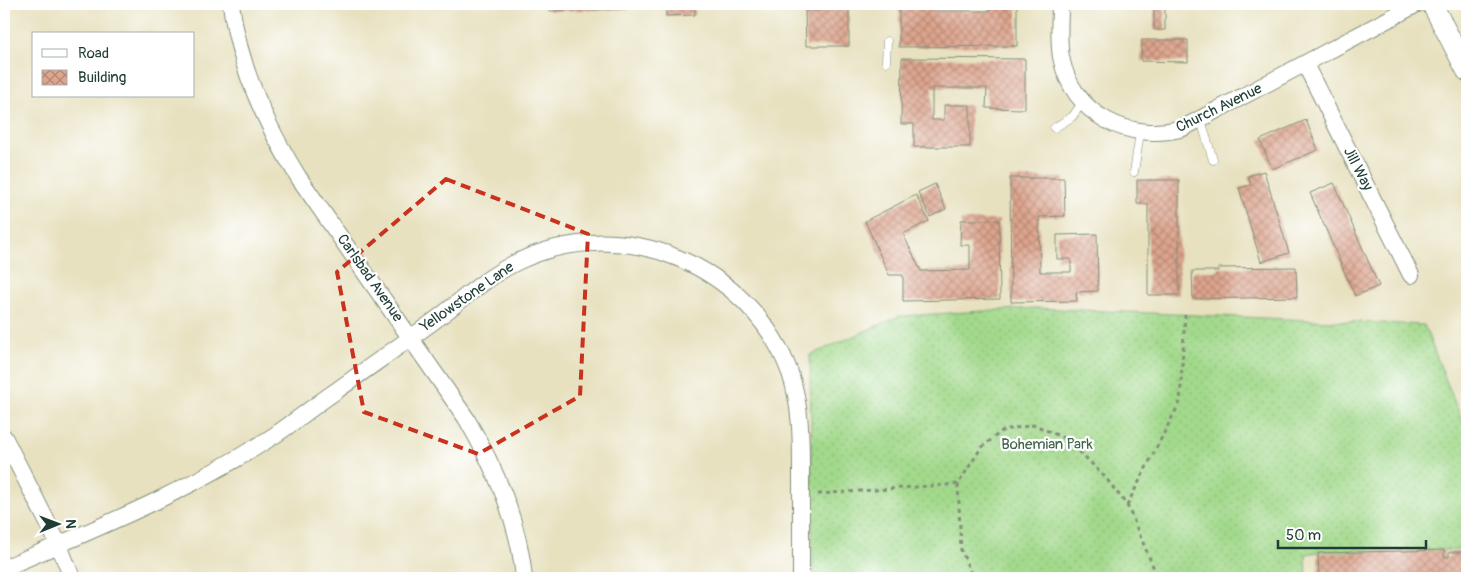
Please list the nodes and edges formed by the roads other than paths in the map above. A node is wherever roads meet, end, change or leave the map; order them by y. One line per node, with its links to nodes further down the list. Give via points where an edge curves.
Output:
1 (231, 4): 16 (street, Carlsbad Avenue, via 243,62 276,140)
2 (1060, 4): 9 (street, Church Avenue, via 1061,56 1071,84)
3 (1417, 4): 7 (street, Church Avenue)
4 (1432, 4): 8 (street)
5 (887, 41): 6 (lane)
6 (886, 62)
7 (1305, 64): 10 (street, Church Avenue); 15 (street, Jill Way)
8 (1467, 71)
9 (1083, 102): 11 (lane, via 1072,117); 12 (street, Church Avenue, via 1112,124)
10 (1201, 120): 12 (street, Church Avenue, via 1169,132); 13 (lane)
11 (1054, 128)
12 (1140, 132): 14 (lane)
13 (1213, 160)
14 (1134, 172)
15 (1411, 275)
16 (410, 336): 18 (street, Yellowstone Lane, via 277,434 218,470 157,503); 21 (street, Carlsbad Avenue, via 487,454 515,530); 22 (street, Yellowstone Lane, via 495,274 544,251 571,245 626,243 653,248 704,269 753,311 779,349 790,374 800,428)
17 (4, 437): 18 (street)
18 (59, 545): 19 (street, Yellowstone Lane); 20 (street)
19 (4, 568)
20 (72, 578)
21 (524, 578)
22 (801, 578)

